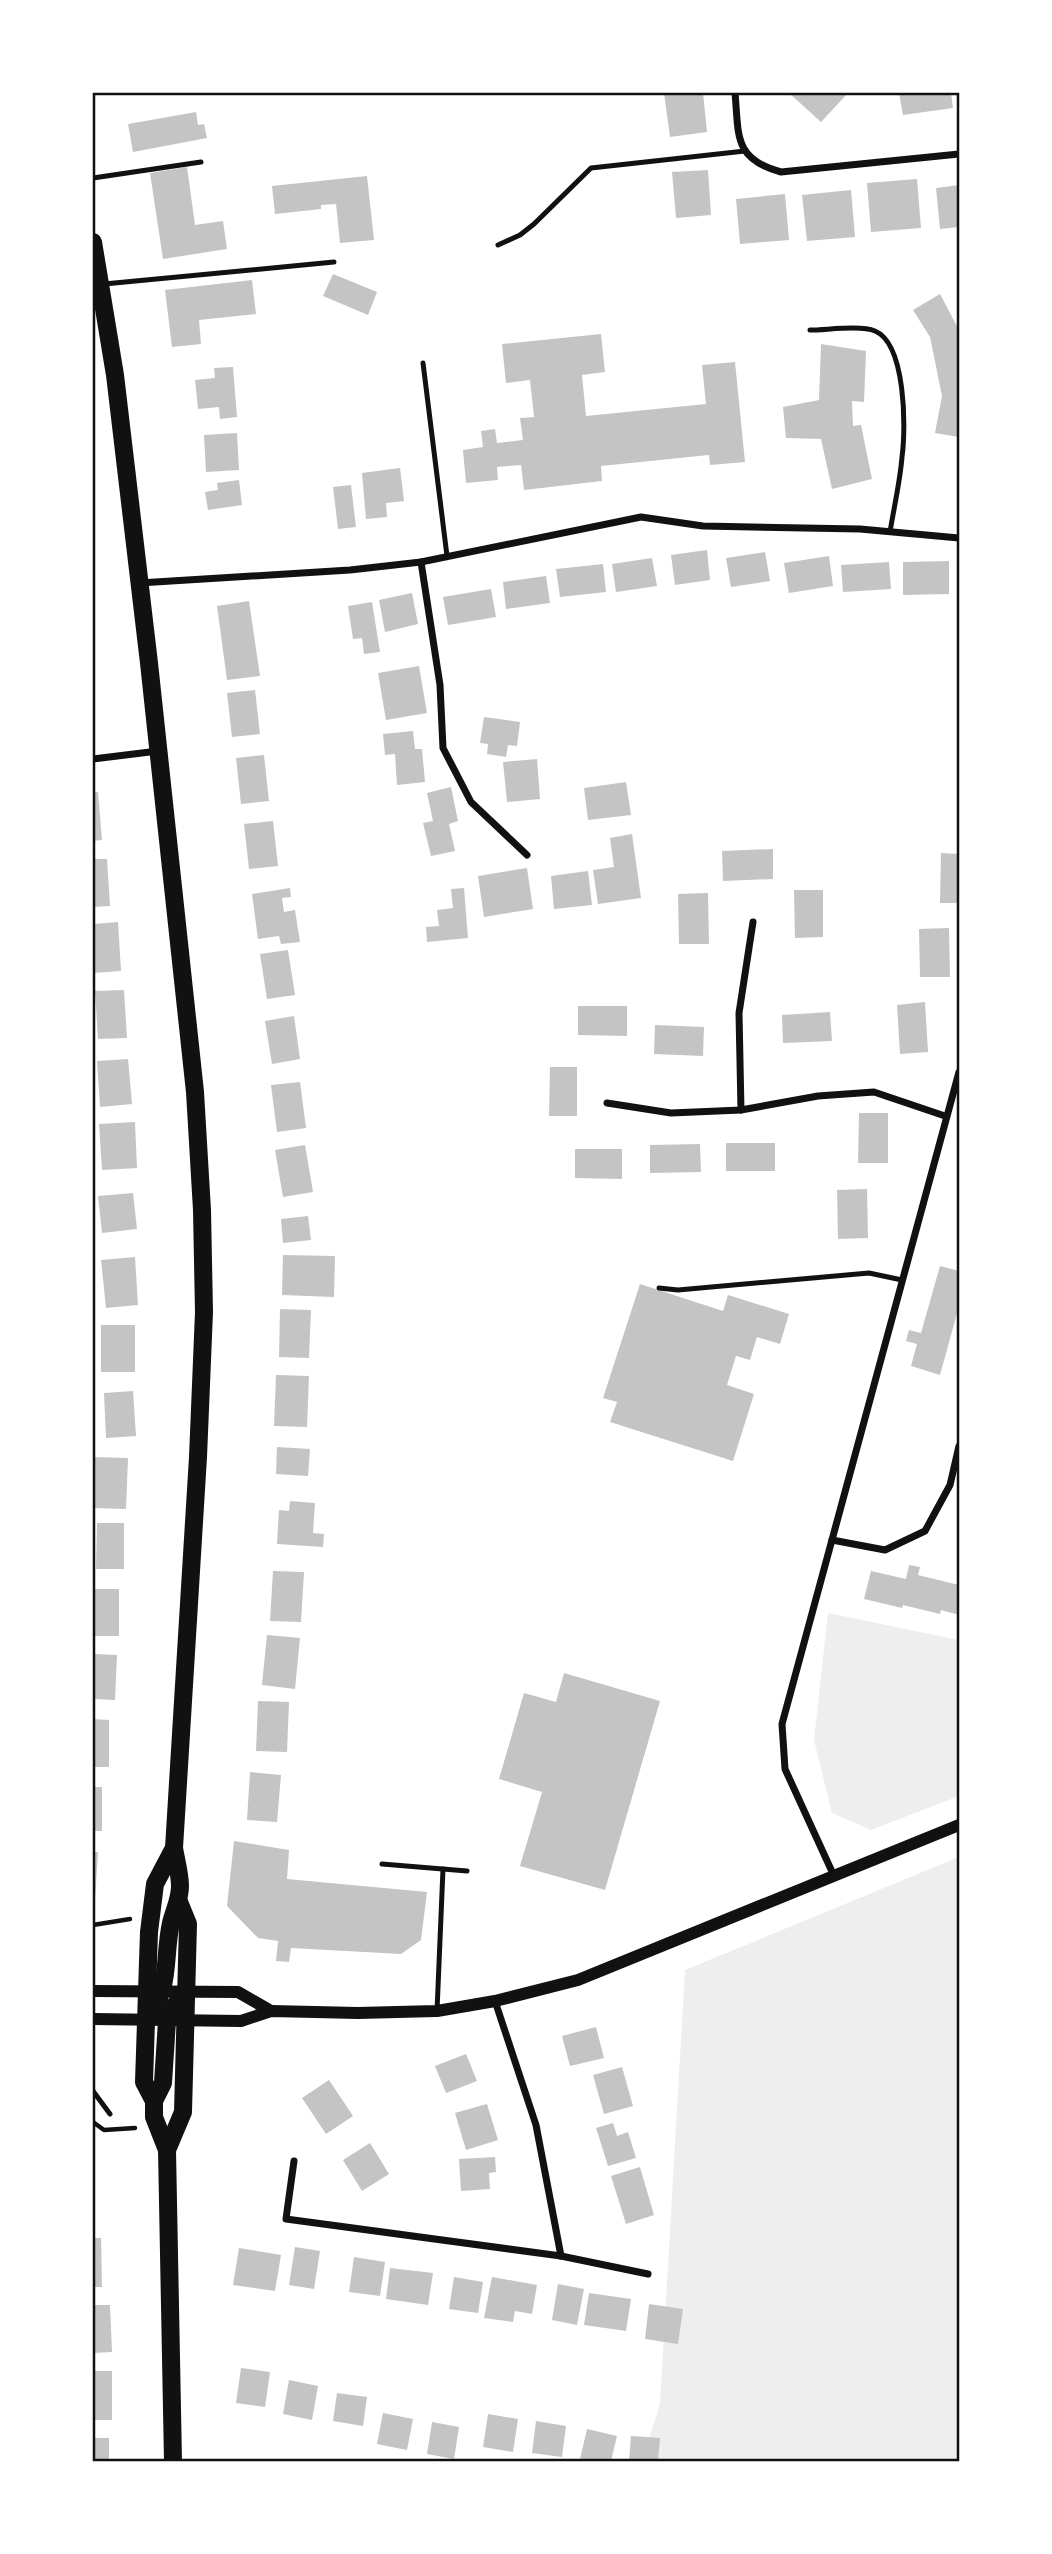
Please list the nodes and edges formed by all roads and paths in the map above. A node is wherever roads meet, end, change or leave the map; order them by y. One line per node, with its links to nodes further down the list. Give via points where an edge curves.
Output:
1 (734, 93): 2 (street, via 739,138)
2 (745, 150): 3 (street, via 760,166 780,172); 7 (lane, via 592,168 534,224)
3 (959, 154)
4 (201, 162): 5 (lane)
5 (93, 177)
6 (93, 242): 9 (main road)
7 (498, 246)
8 (334, 262): 9 (lane)
9 (101, 285): 16 (main road)
10 (810, 330): 12 (lane, via 873,330 891,346 904,413)
11 (423, 363): 14 (lane)
12 (890, 532): 13 (street); 14 (street, via 704,526 641,517)
13 (959, 538)
14 (447, 556): 15 (street)
15 (421, 562): 16 (street); 19 (street, via 440,685 443,748 471,802)
16 (138, 583): 17 (main road)
17 (158, 751): 18 (street); 30 (main road, via 195,1092 203,1236 198,1457)
18 (93, 759)
19 (527, 855)
20 (753, 922): 23 (street, via 739,1013)
21 (959, 1072): 24 (street)
22 (607, 1103): 23 (street, via 671,1113)
23 (741, 1110): 24 (street, via 874,1092)
24 (946, 1116): 25 (street)
25 (902, 1280): 26 (lane, via 869,1273); 28 (street)
26 (659, 1288)
27 (959, 1446): 28 (street, via 950,1485 925,1531 885,1550)
28 (832, 1540): 34 (street, via 782,1724 785,1769)
29 (959, 1825): 34 (street)
30 (174, 1848): 35 (main road); 39 (main road, via 155,1884 149,1932)
31 (382, 1864): 32 (lane)
32 (443, 1869): 33 (lane); 43 (lane)
33 (467, 1871)
34 (835, 1877): 41 (street, via 578,1980)
35 (179, 1902): 39 (main road); 40 (main road, via 188,1924)
36 (131, 1919): 37 (path)
37 (93, 1925)
38 (93, 1991): 39 (street)
39 (154, 1991): 40 (street); 45 (main road)
40 (186, 1992): 42 (street, via 238,1992); 46 (main road)
41 (495, 2001): 43 (street); 52 (street, via 536,2125)
42 (271, 2011): 43 (street); 46 (street, via 240,2021)
43 (437, 2011)
44 (93, 2019): 45 (street)
45 (145, 2021): 46 (street); 48 (main road, via 144,2082)
46 (176, 2021): 48 (main road, via 163,2083); 50 (main road, via 183,2112)
47 (93, 2091): 49 (lane)
48 (154, 2101): 50 (main road, via 154,2117)
49 (110, 2114)
50 (167, 2150): 54 (main road)
51 (294, 2161): 52 (street, via 286,2219)
52 (561, 2256): 53 (street)
53 (648, 2274)
54 (173, 2461)

